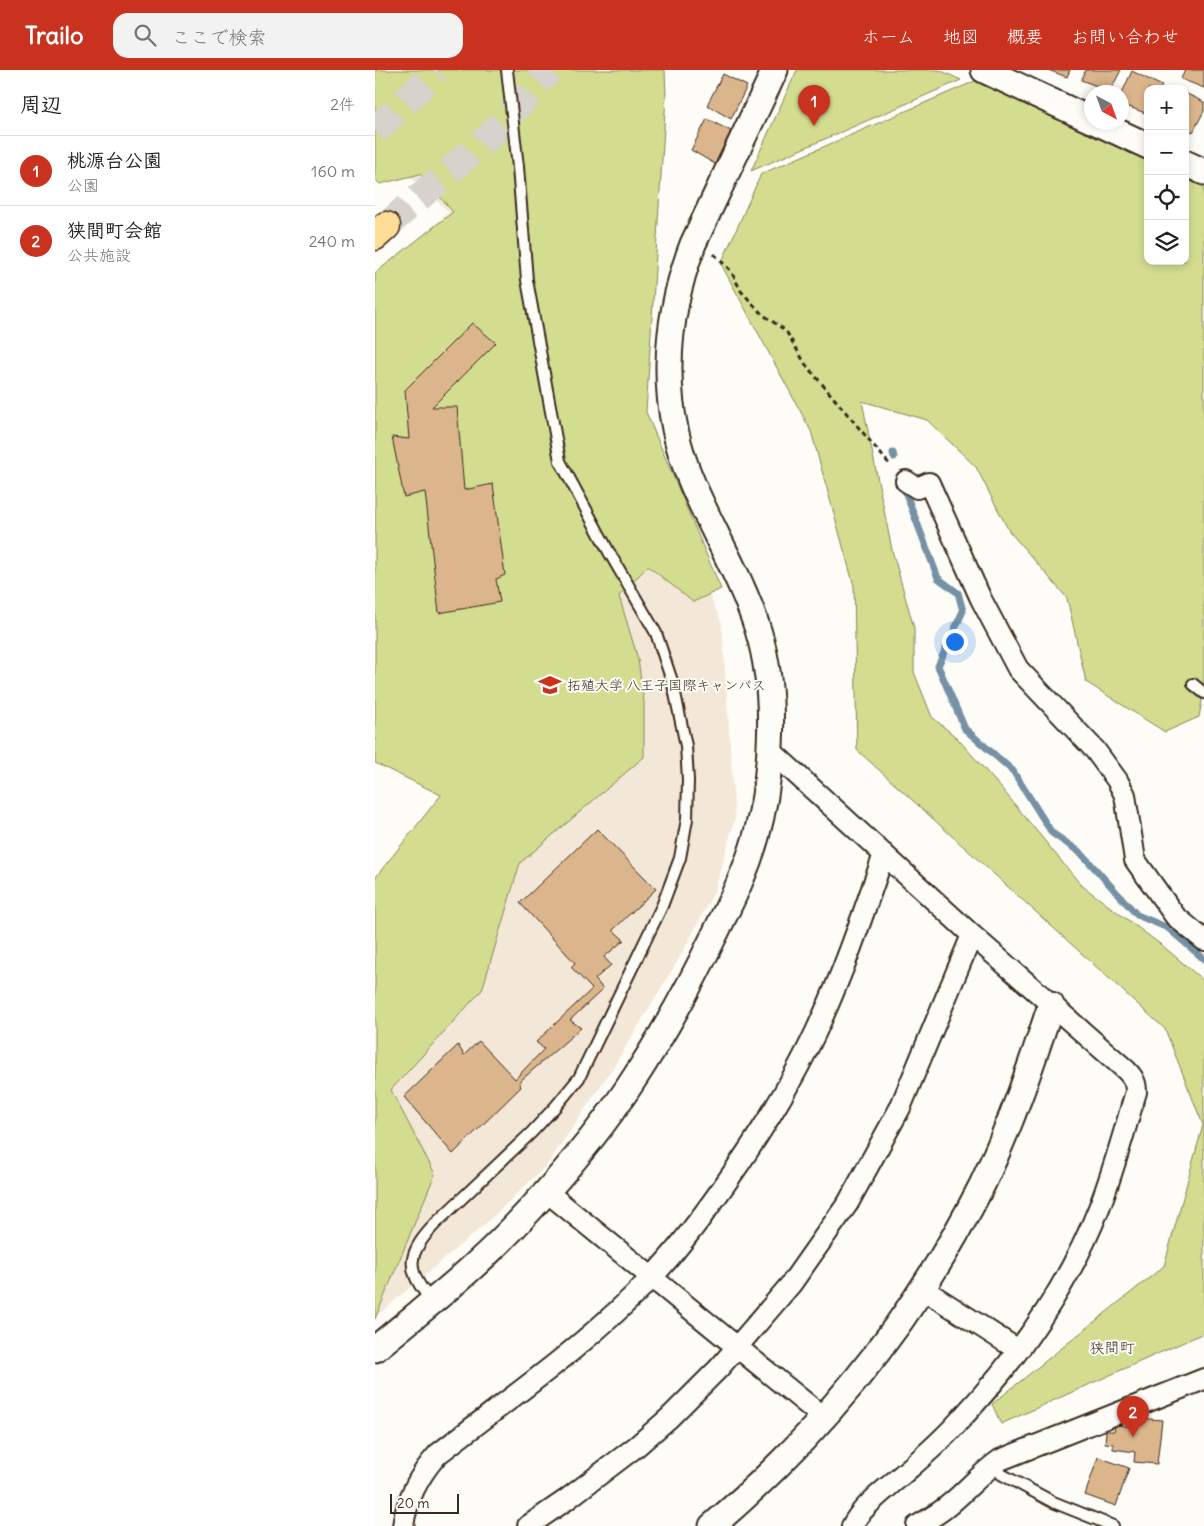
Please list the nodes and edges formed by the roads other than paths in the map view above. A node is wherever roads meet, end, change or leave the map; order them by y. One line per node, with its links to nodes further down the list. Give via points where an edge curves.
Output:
1 (507, 70): 20 (lane, via 527,280 560,461 656,633 673,684 686,746 687,819 680,858 662,906 579,1078 531,1133 437,1222 415,1251 414,1276)
2 (775, 70): 12 (street, via 684,267 671,322 669,367 673,418 687,468 750,604 759,634 770,694)
3 (984, 70): 4 (street)
4 (1084, 117)
5 (1113, 130): 6 (street)
6 (1144, 144)
7 (1189, 165): 8 (street)
8 (1204, 172)
9 (906, 481): 15 (street, via 917,488 929,483 981,599 1018,669 1095,750 1117,780 1125,796 1135,860 1175,916)
10 (1193, 684): 11 (lane)
11 (1204, 693)
12 (770, 750): 13 (street); 17 (street, via 761,816 750,855 694,978 625,1093)
13 (884, 854): 14 (street); 18 (street, via 823,1016 771,1116 698,1222)
14 (972, 935): 16 (street); 21 (street, via 900,1108 848,1202 791,1284)
15 (1204, 940)
16 (1051, 1005): 19 (street, via 994,1159); 23 (street, via 1132,1076 1136,1084 1109,1180 1087,1234 1066,1277)
17 (547, 1192): 18 (street); 20 (street, via 494,1247)
18 (652, 1277): 21 (street); 27 (street, via 552,1367 438,1454 411,1494)
19 (923, 1289): 23 (street); 25 (street, via 876,1356)
20 (433, 1302): 22 (street)
21 (737, 1346): 25 (street); 28 (street, via 697,1390 637,1446)
22 (375, 1349)
23 (1019, 1350): 30 (street, via 953,1429 863,1509)
24 (1204, 1379): 31 (street, via 1000,1460 943,1509)
25 (824, 1418): 29 (street, via 753,1492)
26 (1001, 1474): 32 (lane, via 1053,1502)
27 (403, 1526)
28 (528, 1526)
29 (712, 1526)
30 (852, 1526)
31 (917, 1526)
32 (1113, 1526)

